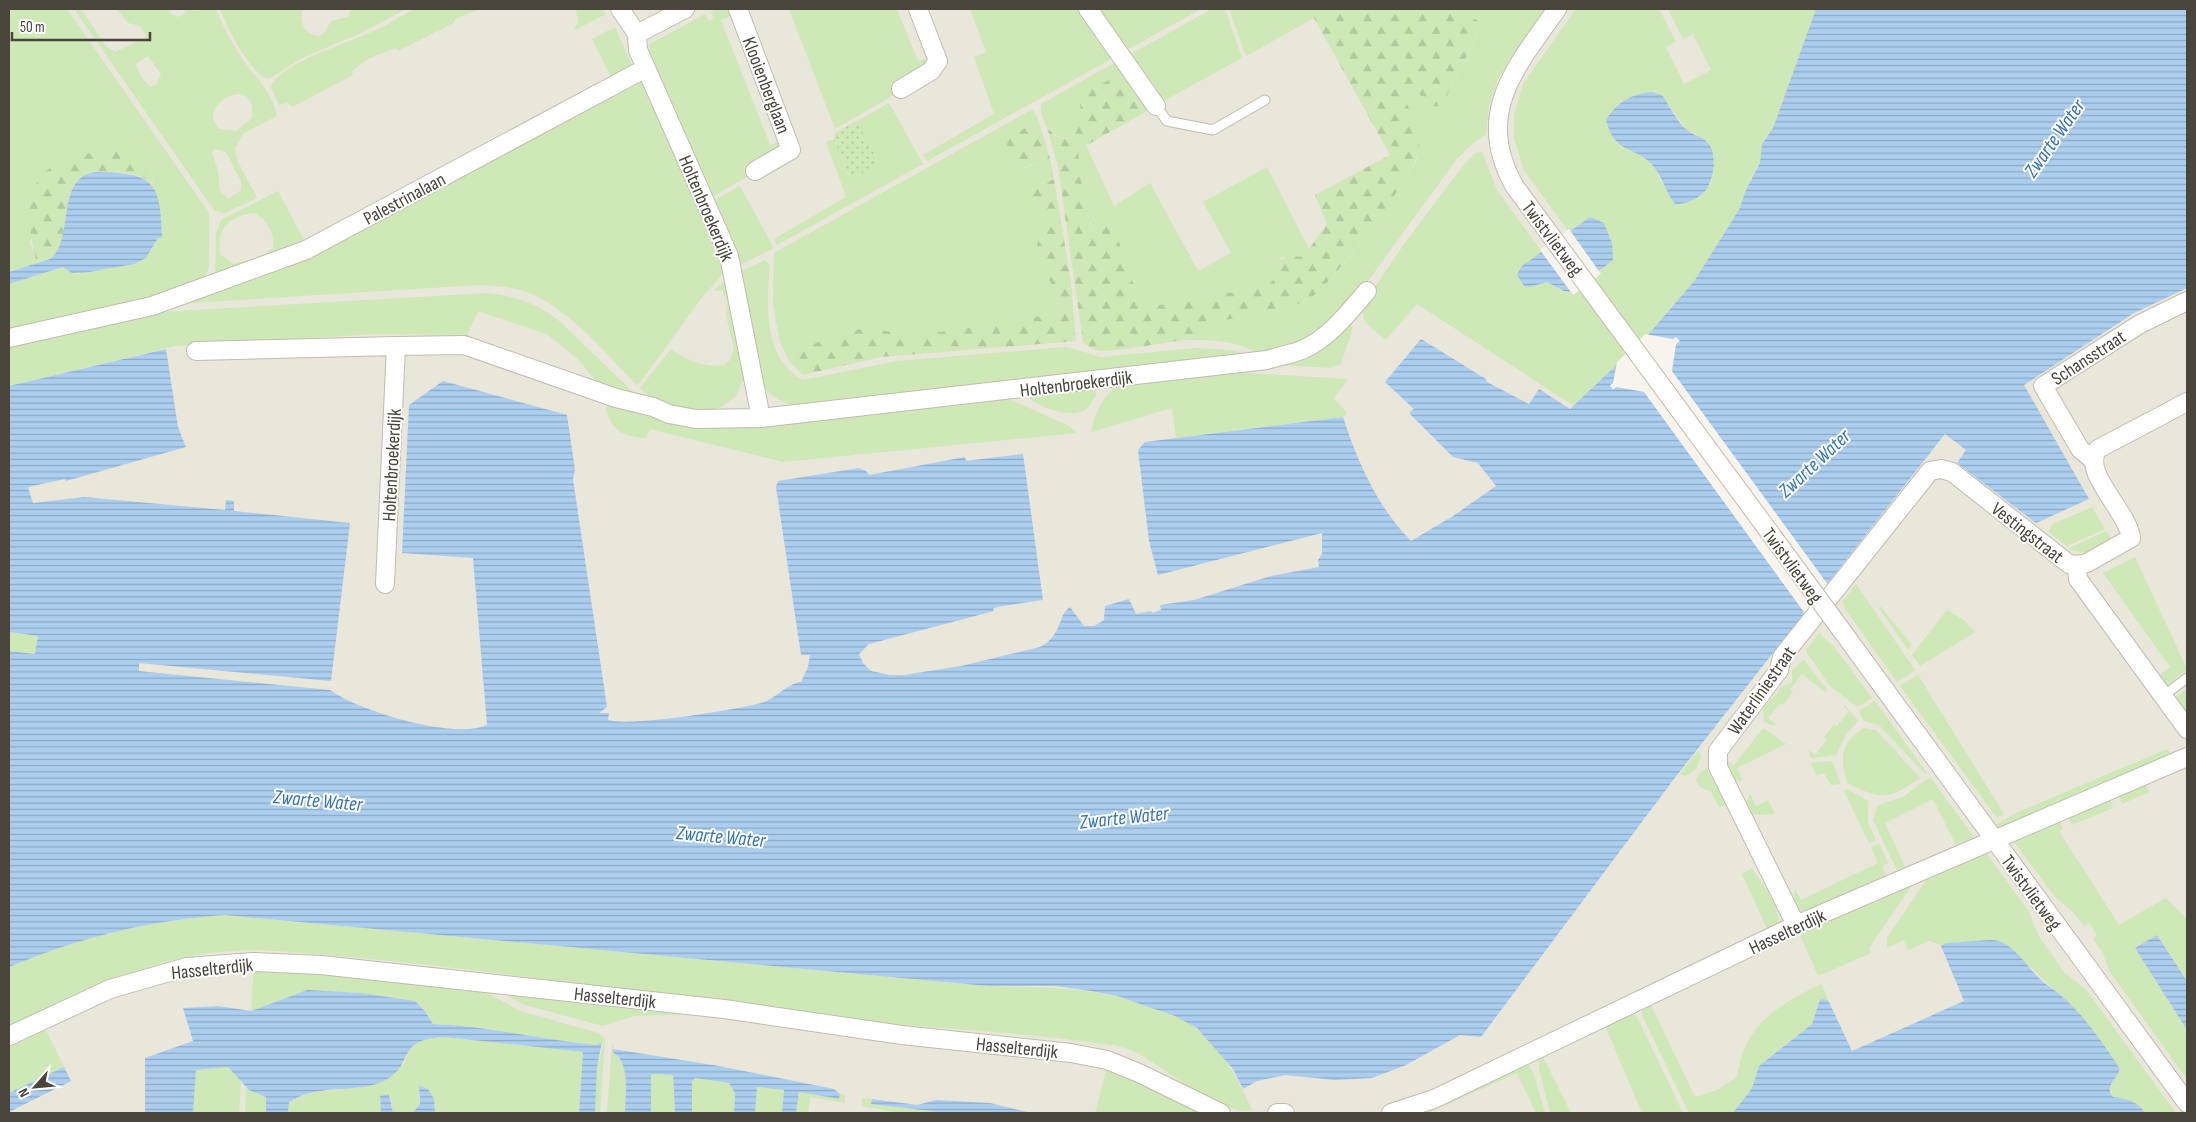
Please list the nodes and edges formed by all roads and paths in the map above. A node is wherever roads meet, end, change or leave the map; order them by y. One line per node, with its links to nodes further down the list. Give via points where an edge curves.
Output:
1 (620, 9): 7 (street)
2 (685, 9): 7 (street)
3 (738, 9): 12 (street, Klooienberglaan, via 792,150)
4 (918, 9): 9 (street, via 938,61 931,71)
5 (1088, 9): 11 (street)
6 (1557, 9): 28 (street, Twistvlietweg, bridge, via 1509,78 1500,105 1497,134 1509,176)
7 (637, 34): 8 (street, Holtenbroekerdijk, via 638,50)
8 (646, 68): 15 (street, Palestrinalaan, via 306,250 152,306); 19 (street, Holtenbroekerdijk, via 728,256)
9 (901, 89)
10 (1265, 100): 11 (lane, via 1213,130 1166,121)
11 (1156, 106)
12 (755, 171)
13 (1367, 291): 19 (street, Holtenbroekerdijk, via 1317,341 1304,349 1267,360)
14 (2187, 301): 20 (street, Schansstraat, via 2140,324 2043,386 2080,449)
15 (9, 338)
16 (396, 346): 17 (street, Holtenbroekerdijk); 19 (street, Holtenbroekerdijk, via 464,345 669,414 696,419); 23 (street, Holtenbroekerdijk)
17 (196, 351)
18 (2187, 402): 20 (street, via 2098,449)
19 (761, 418)
20 (2093, 460): 22 (street, via 2096,472 2127,525 2131,538)
21 (1923, 478): 22 (street, Vestingstraat, via 1930,471 1952,472 2069,564); 29 (street, Waterliniestraat, via 1782,657 1779,670 1718,751 1718,767)
22 (2077, 566): 25 (street, Vestingstraat, via 2078,579)
23 (385, 584)
24 (2187, 678): 25 (lane)
25 (2163, 696): 26 (street, Vestingstraat)
26 (2187, 729)
27 (2187, 757): 28 (street, Hasselterdijk)
28 (1993, 839): 29 (street, Hasselterdijk); 31 (street, Twistvlietweg)
29 (1796, 925): 35 (street, Hasselterdijk, via 1434,1099)
30 (9, 1036): 32 (street, Hasselterdijk, via 110,989 187,967 253,962 321,965 724,1009 902,1035 1071,1053 1107,1060)
31 (2187, 1104)
32 (1220, 1113)
33 (1277, 1113): 34 (street)
34 (1285, 1113)
35 (1391, 1113)

